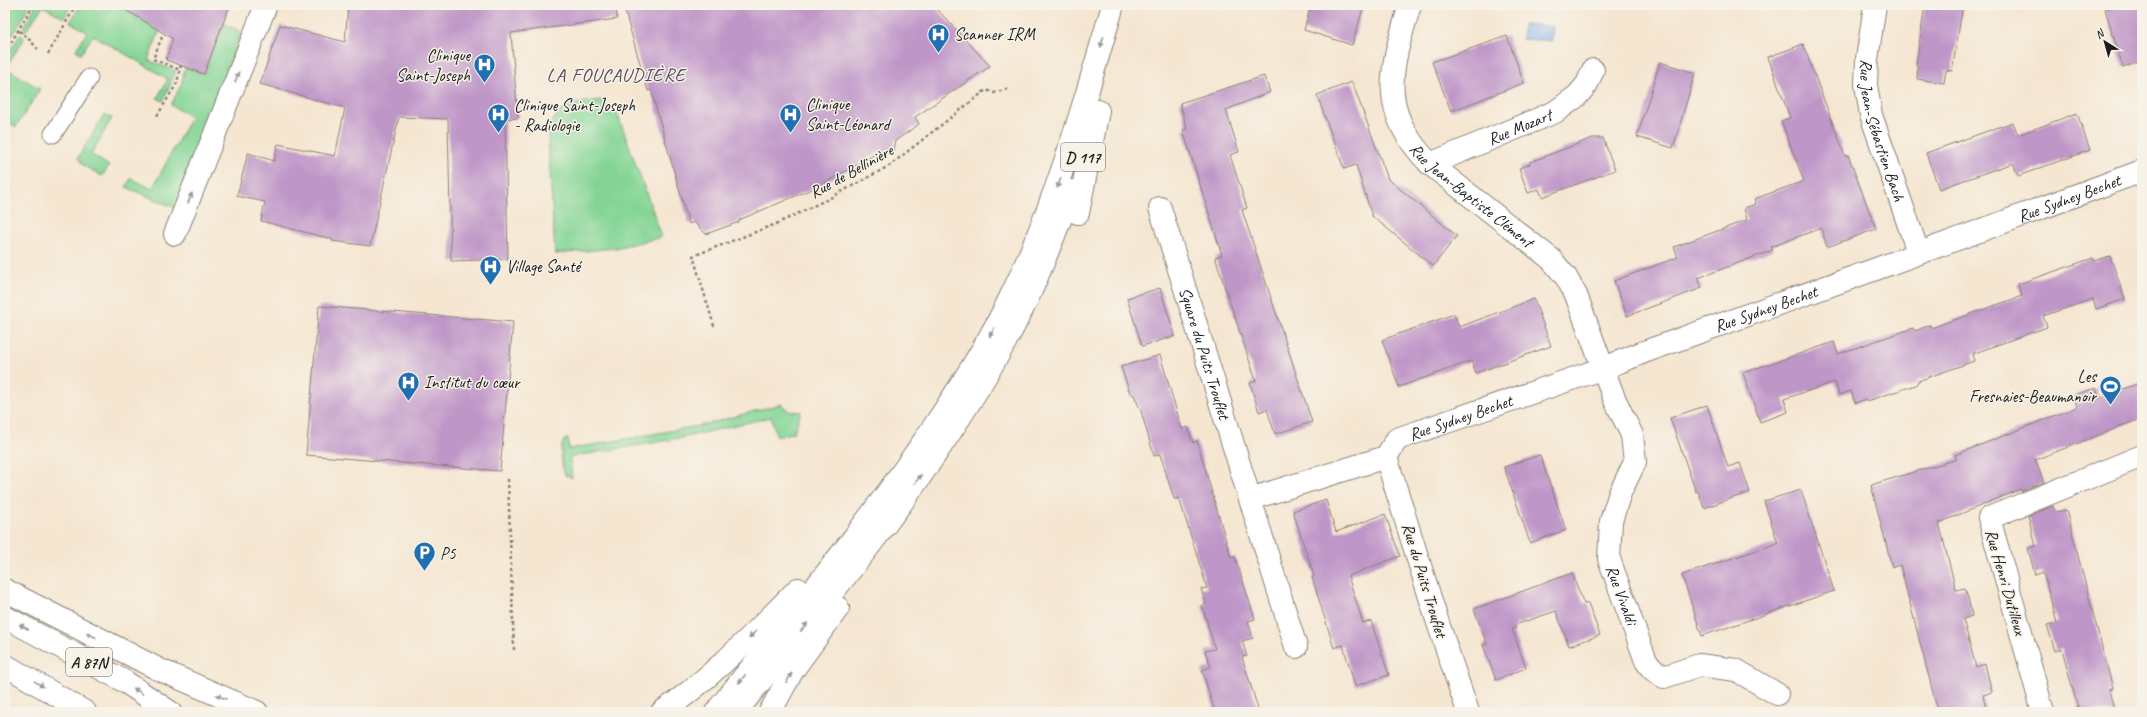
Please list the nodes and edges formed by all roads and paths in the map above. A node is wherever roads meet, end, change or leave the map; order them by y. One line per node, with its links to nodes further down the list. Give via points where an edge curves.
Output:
1 (33, 5): 8 (path)
2 (76, 5): 12 (path)
3 (266, 5): 24 (main road, one-way to 3)
4 (1113, 5): 26 (main road, D 117, one-way to 26, via 1071,149 1036,239)
5 (1129, 5): 18 (main road, D 117)
6 (1410, 5): 21 (main road, Rue Jean-Baptiste Clément, via 1393,63 1392,95 1404,131 1415,149)
7 (1875, 5): 25 (main road, Rue Jean-Sébastien Bach, via 1866,85 1871,115)
8 (19, 31): 10 (path); 11 (path)
9 (162, 37): 14 (path, via 153,59)
10 (38, 49)
11 (5, 53)
12 (48, 54)
13 (181, 66): 14 (path)
14 (180, 70): 19 (path, via 169,99)
15 (1593, 70): 21 (main road, Rue Mozart, via 1587,84 1577,96 1555,112)
16 (89, 78): 20 (lane)
17 (1007, 89): 27 (path, Rue de Bellinière, via 994,93 986,90 889,166 837,195 776,224 693,256)
18 (1098, 111): 26 (main road, D 117, via 1052,243); 46 (main road, one-way to 18, via 793,670 819,632 940,474 1020,344 1042,300 1079,210)
19 (157, 116)
20 (53, 134)
21 (1430, 164): 28 (main road, Rue Jean-Baptiste Clément, via 1522,235 1556,265 1576,295)
22 (2142, 171): 25 (main road, Rue Sydney Bechet)
23 (1160, 208): 32 (main road, Square du Puits Trouflet)
24 (175, 234)
25 (1918, 252): 28 (main road, Rue Sydney Bechet)
26 (1017, 301): 33 (main road, one-way to 33); 45 (main road, one-way to 26, via 895,510 937,452 979,386)
27 (714, 326)
28 (1604, 368): 29 (main road, Rue Sydney Bechet, via 1397,439); 39 (main road, Rue Vivaldi, via 1614,398 1632,435 1635,462 1620,493 1611,521 1609,559 1646,661 1664,677 1699,665 1736,670)
29 (1389, 453): 32 (main road); 47 (main road, Rue du Puits Trouflet, via 1438,623)
30 (2142, 456): 48 (main road, Rue Henri Dutilleux, via 1989,518)
31 (508, 479): 37 (path)
32 (1250, 499): 36 (main road, Square du Puits Trouflet)
33 (878, 507): 43 (main road, one-way to 43, via 738,648 693,690); 44 (main road, one-way to 44)
34 (5, 590): 42 (main road, one-way to 34, via 165,672)
35 (5, 617): 41 (main road, A 87N, one-way to 35, via 124,682)
36 (1296, 647)
37 (514, 650)
38 (5, 665): 40 (main road, A 87N, one-way to 40)
39 (1777, 694)
40 (85, 712)
41 (170, 712)
42 (257, 712)
43 (662, 712)
44 (716, 712)
45 (736, 712)
46 (770, 712)
47 (1468, 712)
48 (2043, 712)

